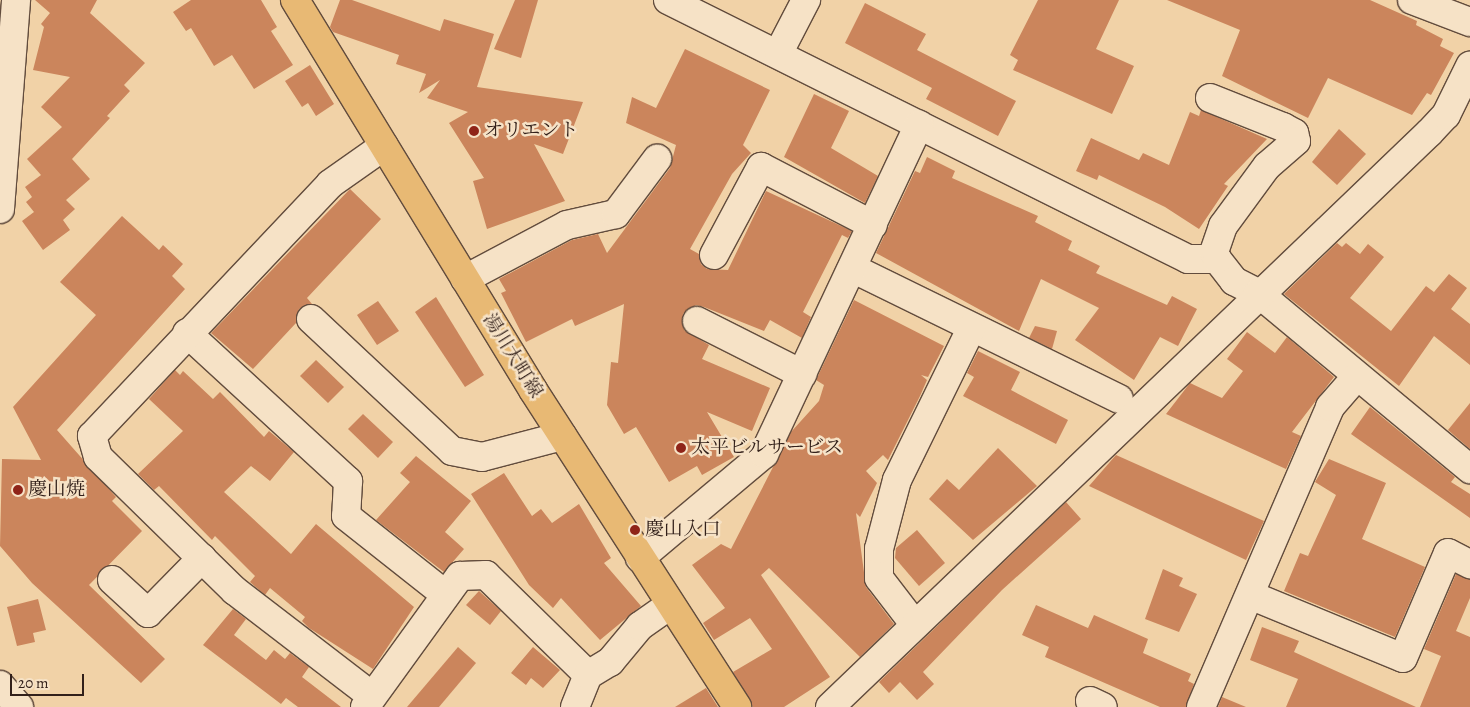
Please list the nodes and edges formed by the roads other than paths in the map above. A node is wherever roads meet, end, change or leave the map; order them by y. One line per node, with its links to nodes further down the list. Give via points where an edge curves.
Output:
1 (16, 0): 11 (street)
2 (294, 0): 12 (main road, 湯川大町線)
3 (806, 0): 7 (street)
4 (1412, 0): 6 (street)
5 (680, 2): 7 (street)
6 (1470, 22)
7 (779, 52): 10 (street)
8 (1470, 66): 20 (street, via 1446,115 1430,133)
9 (1210, 98): 17 (street, via 1283,127 1294,133 1296,141 1266,166 1223,226 1214,252)
10 (919, 125): 15 (street); 17 (street, via 1188,259)
11 (3, 135): 14 (street)
12 (384, 146): 19 (main road, 湯川大町線); 24 (street, via 330,184)
13 (657, 159): 19 (street, via 616,214 567,225)
14 (0, 208)
15 (873, 225): 16 (street, via 761,166); 18 (street)
16 (714, 255)
17 (1217, 259): 20 (street, via 1234,281)
18 (852, 268): 23 (street); 25 (street)
19 (465, 279): 28 (main road, 湯川大町線)
20 (1258, 292): 26 (street); 37 (street)
21 (311, 320): 28 (street, via 452,451 482,457)
22 (696, 321): 25 (street)
23 (972, 327): 27 (street); 37 (street, via 900,472 879,549 879,578)
24 (187, 333): 30 (street, via 93,431 92,446); 34 (street, via 348,481 346,516)
25 (802, 374): 31 (street, via 764,454)
26 (1356, 377): 29 (street); 35 (street, via 1330,407)
27 (1119, 399)
28 (562, 436): 31 (main road, 湯川大町線)
29 (1470, 469)
30 (202, 558): 33 (street, via 148,613); 40 (street, via 235,591)
31 (640, 558): 36 (main road, 湯川大町線)
32 (1470, 564): 35 (street, via 1448,553 1403,658)
33 (112, 580)
34 (446, 595): 38 (street, via 460,576 486,575); 40 (street)
35 (1250, 596): 45 (street)
36 (670, 604): 38 (street, via 640,626 610,662); 43 (main road, 湯川大町線)
37 (915, 625): 44 (street)
38 (588, 675): 42 (street)
39 (0, 686): 41 (street)
40 (368, 701)
41 (18, 707)
42 (575, 707)
43 (737, 707)
44 (830, 707)
45 (1201, 707)

